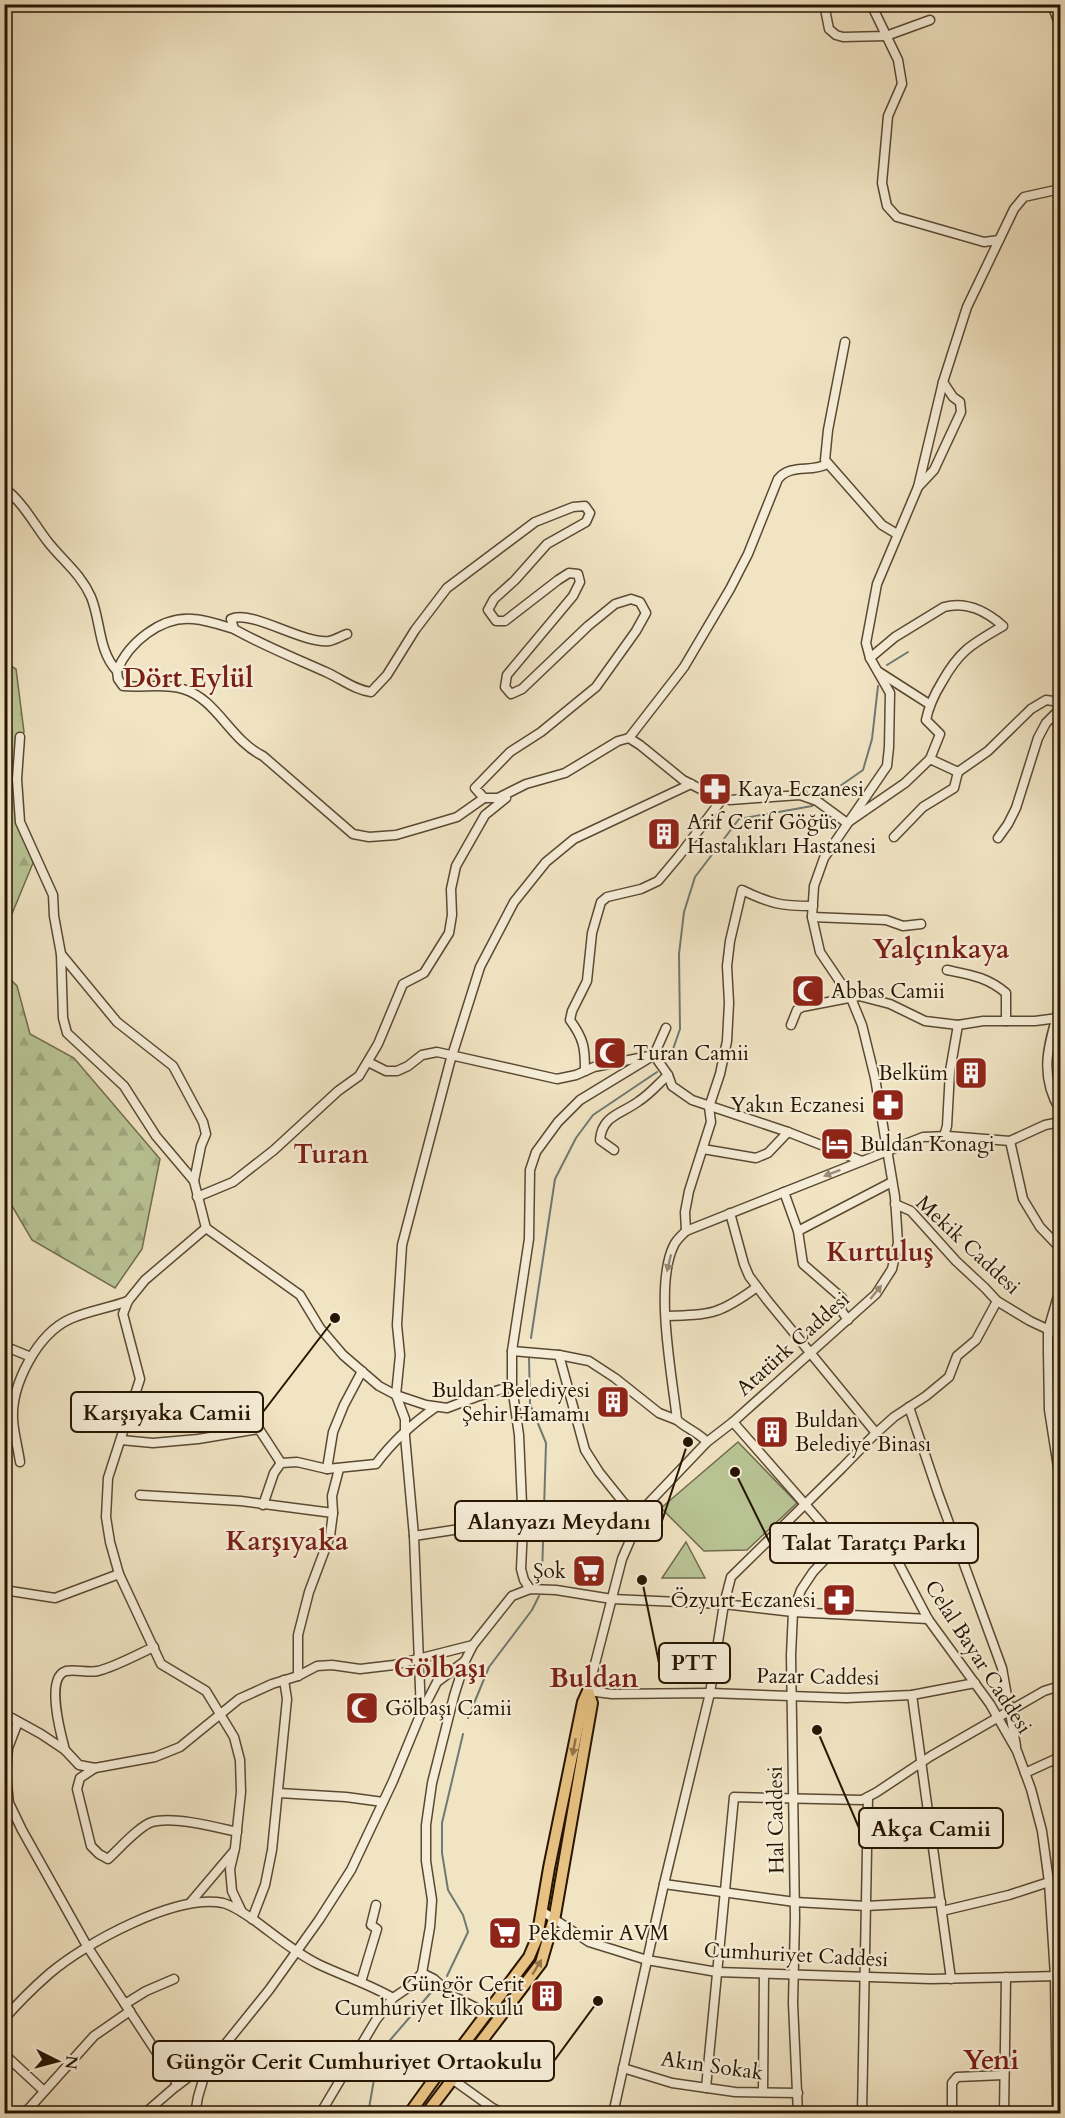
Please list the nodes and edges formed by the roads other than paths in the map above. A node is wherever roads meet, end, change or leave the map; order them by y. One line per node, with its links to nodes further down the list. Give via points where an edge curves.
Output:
1 (824, 4): 6 (street, via 828,25 836,35)
2 (871, 4): 6 (street)
3 (1052, 4): 5 (street)
4 (930, 20): 6 (street)
5 (1060, 27)
6 (886, 36): 8 (street, via 898,60 902,84 888,116 882,183 887,206 897,217 984,242)
7 (1060, 189): 8 (street, via 1024,197 1014,208)
8 (999, 240): 10 (street, via 967,307)
9 (845, 342): 11 (street, via 826,442)
10 (944, 382): 12 (street); 12 (street, via 960,402 961,412 934,470)
11 (827, 464): 14 (street, via 882,525); 24 (street, via 790,470 778,479 748,554 724,598 684,667)
12 (918, 487): 14 (street)
13 (4, 488): 18 (street, via 82,580 94,607 107,657)
14 (897, 534): 17 (street, via 877,584 866,643)
15 (234, 629): 16 (street, via 231,620 236,616 309,639 329,641); 18 (street, via 191,618 167,623 145,634); 29 (street, via 371,692 447,588 534,522 573,507 585,507 590,513 586,522 548,544 494,598 488,610 496,621 505,621 558,579 578,574 580,582 573,596 507,675 505,687 511,694 522,689 615,604 631,599 640,602 646,613 596,687 510,752 475,788)
16 (347, 634)
17 (870, 658): 19 (street, Atatürk Caddesi); 21 (street, via 895,637 944,607 970,607 993,617 1003,626 955,660)
18 (117, 671): 29 (street, via 123,686 182,688 202,697 249,749 263,756 354,834 396,835 457,817)
19 (878, 671): 21 (street); 31 (street, Atatürk Caddesi, via 890,693 887,766)
20 (1060, 702): 26 (street, via 1046,700 1031,709 988,751)
21 (929, 704): 25 (street, via 926,720 940,734)
22 (1060, 709): 33 (street, via 1038,738 1016,808)
23 (20, 737): 37 (street, via 20,822 54,895)
24 (629, 738): 27 (street); 28 (street, via 565,773)
25 (930, 759): 26 (street); 31 (street, via 905,783)
26 (958, 772): 32 (street, via 954,788 923,807)
27 (691, 784): 30 (street); 46 (street, via 574,839 546,862 514,902 480,967)
28 (518, 788): 29 (street, via 498,798); 48 (street, via 485,815 456,867 449,933 424,973 403,984)
29 (484, 798)
30 (723, 798): 31 (street, via 800,795 817,801); 49 (street, via 658,880 601,902 592,933 587,981 570,1020 585,1046)
31 (848, 823): 34 (street, Atatürk Caddesi, via 824,858 814,886)
32 (894, 837)
33 (998, 838)
34 (813, 906): 35 (street, Atatürk Caddesi); 51 (street, via 784,906 742,890 727,966 727,1041)
35 (812, 917): 36 (street, via 886,920 903,926); 39 (street, Atatürk Caddesi, via 820,952)
36 (921, 924)
37 (61, 954): 63 (street, via 67,1033 124,1086 156,1136); 63 (street, via 117,1022 173,1066 206,1134)
38 (947, 970): 42 (street, via 981,977 1006,993)
39 (851, 998): 43 (street, via 802,1007); 44 (street, via 859,996 890,1004 925,1021); 61 (street, Atatürk Caddesi, via 875,1077)
40 (1060, 1006): 41 (street)
41 (1058, 1018): 42 (street); 52 (street, via 1047,1056 1047,1080)
42 (1006, 1021): 44 (street)
43 (791, 1025)
44 (958, 1025): 57 (street)
45 (666, 1028): 47 (street)
46 (453, 1054): 48 (street, via 422,1055 398,1071 386,1071); 49 (street, via 557,1079); 88 (street, via 402,1245)
47 (654, 1055): 49 (street); 50 (street); 82 (street, via 580,1100 536,1152 530,1170 528,1250)
48 (368, 1062): 66 (street, via 359,1076 274,1150 233,1182)
49 (585, 1071)
50 (668, 1075): 51 (street, via 672,1086); 60 (street, via 639,1102 613,1116 601,1130 600,1140)
51 (709, 1107): 56 (street); 59 (street, via 711,1122)
52 (1060, 1110)
53 (1060, 1114): 55 (street)
54 (1060, 1122): 55 (street)
55 (1045, 1125): 58 (street)
56 (788, 1132): 59 (street, via 768,1153 756,1158); 62 (street)
57 (944, 1136): 58 (street); 61 (street, via 905,1143)
58 (1010, 1141): 72 (street, via 1023,1199 1040,1227)
59 (703, 1149): 70 (street, via 689,1191)
60 (614, 1150)
61 (887, 1155): 62 (street); 64 (street, Atatürk Caddesi)
62 (862, 1161): 65 (street, one-way to 65)
63 (194, 1180): 66 (street)
64 (892, 1182): 67 (street, Atatürk Caddesi); 71 (street)
65 (784, 1192): 68 (street); 71 (street)
66 (197, 1197): 69 (street)
67 (895, 1204): 76 (street, Mekik Caddesi, via 911,1211); 78 (street, Atatürk Caddesi, one-way to 67, via 876,1294 892,1269 898,1243)
68 (730, 1213): 70 (street); 73 (street, via 744,1264)
69 (206, 1228): 75 (street, via 145,1280); 86 (street, via 300,1295 320,1328)
70 (686, 1231): 77 (street, one-way to 77, via 674,1244 668,1265 664,1288)
71 (798, 1231): 78 (street, via 803,1264 842,1298 841,1310)
72 (1060, 1248)
73 (757, 1287): 77 (street, via 722,1310); 83 (street)
74 (1060, 1289): 79 (street)
75 (128, 1301): 85 (street, via 71,1319 53,1329); 98 (street, via 123,1314 140,1379)
76 (997, 1301): 79 (street, Mekik Caddesi); 90 (street, via 976,1340 957,1356 949,1377)
77 (666, 1316): 93 (street)
78 (848, 1320): 83 (street, Atatürk Caddesi)
79 (1048, 1330): 80 (street, Mekik Caddesi); 91 (street)
80 (1060, 1335)
81 (4, 1346): 85 (street)
82 (512, 1351): 84 (street); 87 (street)
83 (811, 1353): 94 (street, Atatürk Caddesi); 97 (street)
84 (558, 1355): 93 (street, via 589,1361 659,1413); 109 (street, via 585,1450 623,1502)
85 (31, 1357): 95 (street, via 21,1376)
86 (362, 1371): 88 (street); 102 (street, via 333,1432)
87 (512, 1386): 89 (street, via 447,1408); 110 (street, via 519,1435)
88 (396, 1395): 89 (street); 96 (street, via 405,1419)
89 (436, 1407): 96 (street)
90 (909, 1407): 97 (street); 112 (street)
91 (1049, 1410): 92 (street); 104 (street)
92 (1060, 1411)
93 (677, 1419): 99 (street)
94 (733, 1422): 99 (street, Atatürk Caddesi); 106 (street)
95 (9, 1424): 100 (street)
96 (405, 1432): 103 (street, via 390,1444 376,1464); 111 (street)
97 (876, 1433): 106 (street)
98 (121, 1440): 101 (street, via 153,1443 259,1429); 115 (street, via 108,1478 106,1517)
99 (707, 1442): 109 (street, Atatürk Caddesi, via 644,1508)
100 (20, 1462)
101 (281, 1463): 102 (street, via 297,1462); 107 (street)
102 (327, 1469): 103 (street)
103 (339, 1469): 108 (street, via 332,1496)
104 (1060, 1480)
105 (140, 1495): 107 (street)
106 (804, 1504): 113 (street); 119 (street, via 736,1570)
107 (263, 1505): 108 (street)
108 (333, 1513): 126 (street, via 330,1536 298,1635)
109 (640, 1518): 118 (street, Atatürk Caddesi, via 622,1559)
110 (523, 1527): 111 (street, via 466,1528); 116 (street, via 521,1569)
111 (414, 1536): 124 (street)
112 (956, 1542): 114 (street); 134 (street, via 1002,1668)
113 (846, 1551): 114 (street, via 887,1552); 120 (street, Hal Caddesi, via 830,1554 813,1572)
114 (897, 1560): 121 (street, Celal Bayar Caddesi)
115 (119, 1574): 117 (street, via 55,1598); 123 (street)
116 (530, 1589): 118 (street); 122 (street, via 512,1596)
117 (4, 1590)
118 (612, 1599): 119 (street); 130 (street, Atatürk Caddesi)
119 (724, 1604): 120 (street); 131 (street)
120 (793, 1612): 121 (street); 132 (street, Hal Caddesi)
121 (928, 1619): 128 (street, Celal Bayar Caddesi)
122 (474, 1645): 124 (street); 125 (street)
123 (154, 1647): 135 (street, via 161,1664 206,1691); 140 (street, via 108,1668 62,1673 57,1680 56,1700)
124 (419, 1660): 126 (street, via 360,1669 317,1666); 136 (street)
125 (465, 1661): 136 (street, via 437,1682); 170 (street, via 432,1783 426,1826 432,1900)
126 (298, 1676): 127 (street)
127 (284, 1680): 135 (street, via 239,1699); 146 (street, via 287,1699)
128 (975, 1683): 133 (street, Pazar Caddesi); 138 (street, Celal Bayar Caddesi)
129 (1060, 1686): 134 (street)
130 (588, 1691): 131 (street, Pazar Caddesi, via 612,1695); 160 (main road, one-way to 160); 163 (main road, via 592,1703)
131 (710, 1693): 132 (street, Pazar Caddesi); 153 (street)
132 (792, 1695): 133 (street, Pazar Caddesi); 148 (street, Hal Caddesi)
133 (912, 1695): 143 (street)
134 (1011, 1711): 138 (street); 141 (street)
135 (220, 1713): 144 (street, via 180,1746 155,1757); 150 (street, via 234,1737 240,1760)
136 (421, 1713): 149 (street)
137 (4, 1716): 139 (street)
138 (998, 1719): 141 (street, Celal Bayar Caddesi); 143 (street)
139 (18, 1722): 140 (street); 166 (street, via 8,1748 9,1803)
140 (65, 1750): 144 (street, via 79,1765)
141 (1017, 1751): 145 (street, Celal Bayar Caddesi)
142 (1060, 1757): 145 (street)
143 (922, 1762): 147 (street); 159 (street)
144 (95, 1768): 150 (street, via 80,1778 77,1789 92,1846 108,1859 151,1822 202,1824)
145 (1025, 1773): 152 (street, Celal Bayar Caddesi, via 1042,1831)
146 (279, 1793): 149 (street); 162 (street, via 265,1885)
147 (868, 1797): 148 (street); 158 (street)
148 (794, 1799): 154 (street, via 734,1797); 155 (street, Hal Caddesi)
149 (383, 1802): 167 (street, via 351,1870)
150 (237, 1832): 151 (street)
151 (236, 1848): 156 (street); 161 (street, via 230,1869 232,1891)
152 (1049, 1882): 159 (street, via 1009,1896); 165 (street, Celal Bayar Caddesi)
153 (664, 1884): 154 (street); 168 (street)
154 (726, 1894): 155 (street); 169 (street)
155 (795, 1902): 158 (street); 172 (street, Hal Caddesi)
156 (190, 1903): 161 (street, via 223,1903); 166 (street, via 158,1912)
157 (376, 1905): 178 (street, via 371,1924 377,1929)
158 (866, 1906): 159 (street); 174 (street)
159 (941, 1907): 177 (street)
160 (542, 1911): 163 (street, Cumhuriyet Caddesi); 181 (main road, via 529,1957)
161 (242, 1912): 162 (street)
162 (252, 1919): 167 (street)
163 (554, 1920): 168 (street, Cumhuriyet Caddesi, via 589,1942); 187 (main road, one-way to 163, via 541,1963)
164 (1060, 1923): 165 (street)
165 (1052, 1932): 173 (street, Celal Bayar Caddesi)
166 (87, 1946): 180 (street); 182 (street, via 50,1973)
167 (297, 1950): 178 (street, via 316,1964); 184 (street)
168 (647, 1960): 169 (street, Cumhuriyet Caddesi); 185 (street)
169 (717, 1972): 171 (street, Cumhuriyet Caddesi); 189 (street)
170 (422, 1973): 179 (street); 181 (street, via 453,1996)
171 (764, 1974): 172 (street, Cumhuriyet Caddesi); 191 (street)
172 (794, 1975): 174 (street, Cumhuriyet Caddesi); 192 (street, Hal Caddesi)
173 (1058, 1976): 175 (street, Cumhuriyet Caddesi); 205 (street, Celal Bayar Caddesi)
174 (864, 1977): 177 (street, Cumhuriyet Caddesi); 202 (street)
175 (1005, 1977): 177 (street, Cumhuriyet Caddesi); 186 (street)
176 (174, 1979): 180 (street, via 146,1991)
177 (951, 1979)
178 (361, 1982): 179 (street)
179 (393, 1998): 196 (street)
180 (127, 2007): 188 (street); 190 (street, via 94,2036)
181 (486, 2013): 197 (main road)
182 (4, 2019)
183 (4, 2054): 190 (street)
184 (208, 2062): 188 (street); 195 (street)
185 (623, 2068): 189 (street, Akın Sokak, via 672,2083); 200 (street)
186 (1004, 2075): 203 (street, via 957,2077 952,2083); 204 (street)
187 (452, 2079): 198 (main road); 199 (street)
188 (178, 2085): 194 (street)
189 (706, 2088): 191 (street, Akın Sokak)
190 (44, 2091): 193 (street)
191 (763, 2092): 192 (street, Akın Sokak)
192 (798, 2093): 201 (street, Hal Caddesi)
193 (24, 2114)
194 (144, 2114)
195 (195, 2114)
196 (320, 2114)
197 (409, 2114)
198 (426, 2114)
199 (504, 2114)
200 (613, 2114)
201 (798, 2114)
202 (862, 2114)
203 (952, 2114)
204 (1004, 2114)
205 (1057, 2114)

